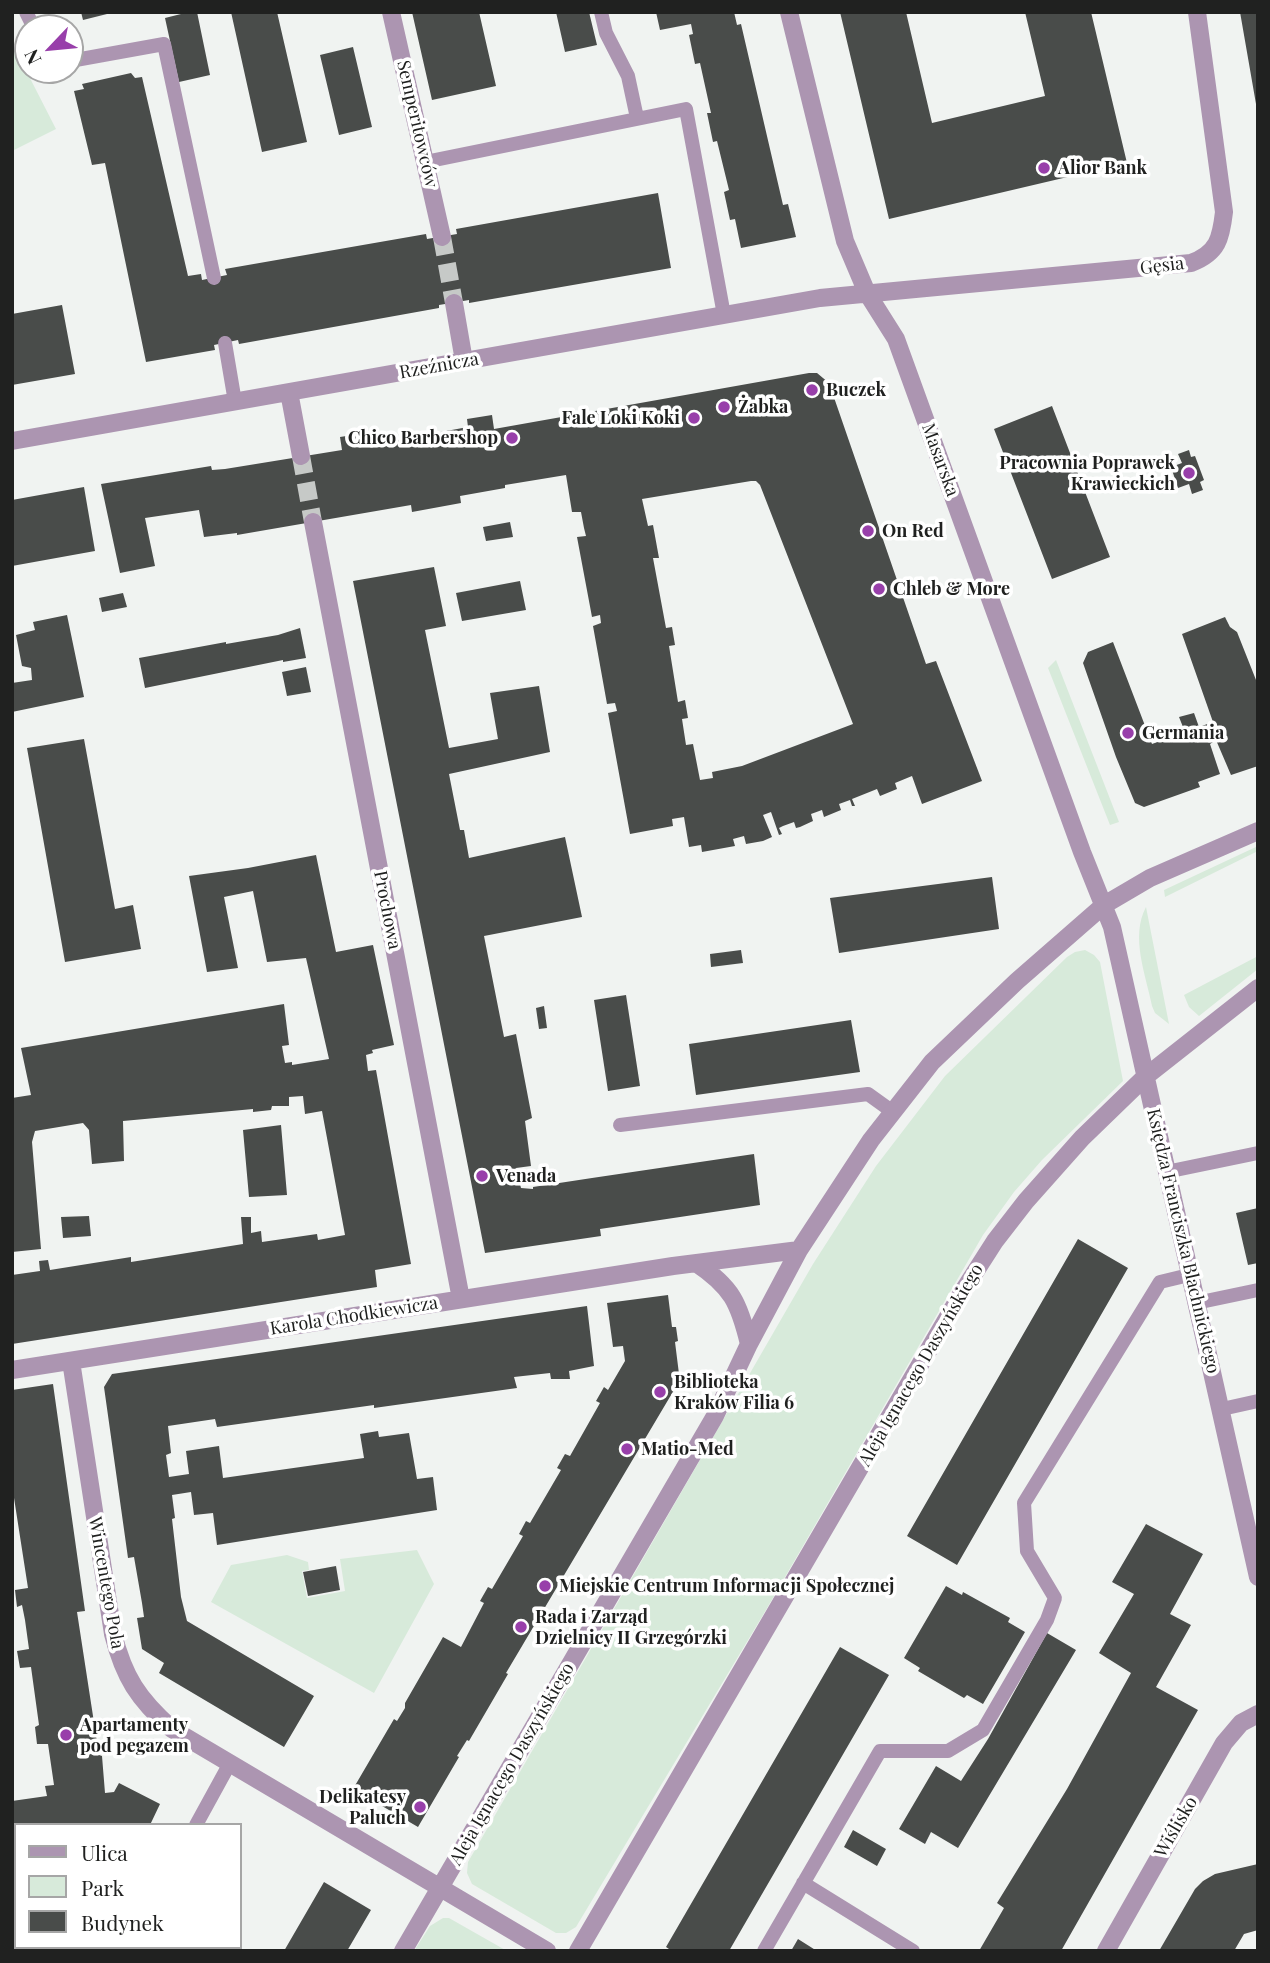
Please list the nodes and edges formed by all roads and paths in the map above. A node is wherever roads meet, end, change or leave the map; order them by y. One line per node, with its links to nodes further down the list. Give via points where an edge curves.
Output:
1 (391, 12): 7 (street, Semperitowców)
2 (601, 12): 6 (lane, via 606,33 628,76)
3 (789, 12): 10 (street, Masarska, via 845,241)
4 (1197, 12): 10 (street, Gęsia, via 1224,212 1221,234 1206,257 1175,266)
5 (84, 58): 9 (lane, via 164,44)
6 (637, 118): 7 (lane); 12 (lane, via 686,109)
7 (425, 162): 8 (street, Semperitowców)
8 (442, 237)
9 (214, 278)
10 (867, 293): 12 (street, Rzeźnicza); 21 (street, Masarska, via 895,339)
11 (453, 303): 14 (street)
12 (724, 315): 14 (street, Rzeźnicza)
13 (225, 343): 16 (lane)
14 (464, 361): 15 (street, Rzeźnicza)
15 (289, 392): 16 (street, Rzeźnicza); 18 (street)
16 (235, 402): 17 (street, Rzeźnicza)
17 (12, 441)
18 (301, 456)
19 (313, 522): 32 (street, Prochowa)
20 (1258, 831): 21 (street, Aleja Ignacego Daszyńskiego, via 1150,878)
21 (1104, 905): 23 (street, Księdza Franciszka Blachnickiego); 24 (street, Aleja Ignacego Daszyńskiego, via 932,1062)
22 (1258, 988): 23 (street, Aleja Ignacego Daszyńskiego)
23 (1145, 1077): 27 (street, Księdza Franciszka Blachnickiego); 48 (street, Aleja Ignacego Daszyńskiego, via 1082,1138 995,1241)
24 (893, 1111): 25 (lane, via 868,1094); 28 (street, Aleja Ignacego Daszyńskiego)
25 (620, 1125)
26 (1258, 1153): 27 (lane)
27 (1166, 1172): 30 (street, Księdza Franciszka Blachnickiego)
28 (799, 1250): 29 (street, Karola Chodkiewicza); 34 (street, Aleja Ignacego Daszyńskiego)
29 (696, 1263): 32 (street, Karola Chodkiewicza); 34 (street, via 719,1279 733,1299 743,1316)
30 (1189, 1275): 33 (street, Księdza Franciszka Blachnickiego); 44 (lane, via 1160,1282 1024,1503 1027,1551 1055,1598 983,1730 948,1751 880,1751)
31 (1258, 1290): 33 (lane)
32 (461, 1299): 35 (street, Karola Chodkiewicza)
33 (1196, 1303): 38 (street, Księdza Franciszka Blachnickiego)
34 (749, 1344): 45 (street, Aleja Ignacego Daszyńskiego, via 715,1416)
35 (71, 1361): 36 (street, Karola Chodkiewicza); 42 (street, Wincentego Pola, via 120,1661 151,1711)
36 (12, 1370)
37 (1258, 1401): 38 (lane)
38 (1222, 1409): 39 (street, Księdza Franciszka Blachnickiego)
39 (1254, 1547): 40 (street, Księdza Franciszka Blachnickiego)
40 (1258, 1577)
41 (1258, 1714): 51 (street, Wiślisko, via 1241,1723 1224,1743)
42 (229, 1763): 43 (lane); 45 (street, Wincentego Pola)
43 (197, 1823)
44 (803, 1883): 49 (lane); 50 (lane)
45 (439, 1888): 46 (street, Aleja Ignacego Daszyńskiego); 47 (street, Wincentego Pola)
46 (403, 1951)
47 (547, 1951)
48 (578, 1951)
49 (764, 1951)
50 (913, 1951)
51 (1106, 1951)

